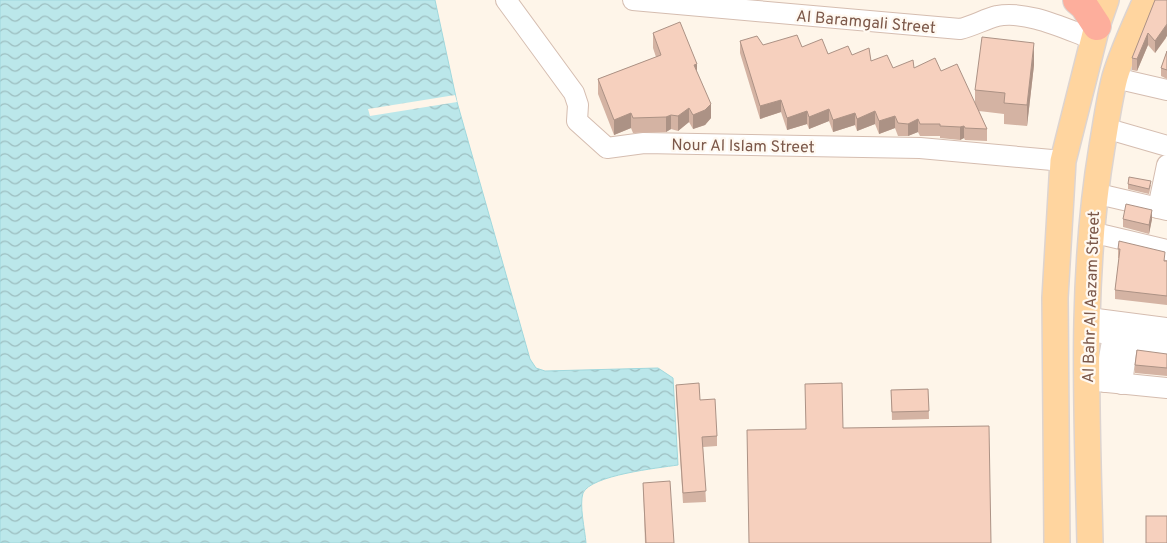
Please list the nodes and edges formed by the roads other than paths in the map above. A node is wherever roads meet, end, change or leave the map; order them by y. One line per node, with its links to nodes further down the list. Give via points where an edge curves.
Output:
1 (506, 0): 11 (street, Nour Al Islam Street, via 574,93 578,105 577,121 607,148 644,143 920,148)
2 (633, 0): 6 (street, Al Baramgali Street, via 960,29 996,16 1012,14)
3 (1077, 0): 6 (highway, via 1084,6)
4 (1106, 0): 6 (main road, Al Bahr Al Aazam Street)
5 (1146, 0): 7 (main road, Al Bahr Al Aazam Street)
6 (1095, 33): 11 (main road, Al Bahr Al Aazam Street)
7 (1115, 78): 8 (street); 9 (main road, Al Bahr Al Aazam Street)
8 (1167, 90)
9 (1105, 128): 10 (street); 13 (main road, Al Bahr Al Aazam Street)
10 (1167, 146)
11 (1063, 161): 23 (main road, Al Bahr Al Aazam Street, via 1055,298)
12 (1167, 166): 14 (street)
13 (1094, 193): 14 (street); 15 (main road, Al Bahr Al Aazam Street)
14 (1163, 209)
15 (1091, 232): 16 (street); 17 (main road, Al Bahr Al Aazam Street)
16 (1167, 250)
17 (1087, 324): 18 (street); 19 (street); 21 (main road, Al Bahr Al Aazam Street)
18 (1167, 328)
19 (1120, 336): 20 (street); 21 (street)
20 (1167, 346)
21 (1105, 382): 22 (street); 24 (main road, Al Bahr Al Aazam Street)
22 (1167, 388)
23 (1057, 543)
24 (1090, 543)

